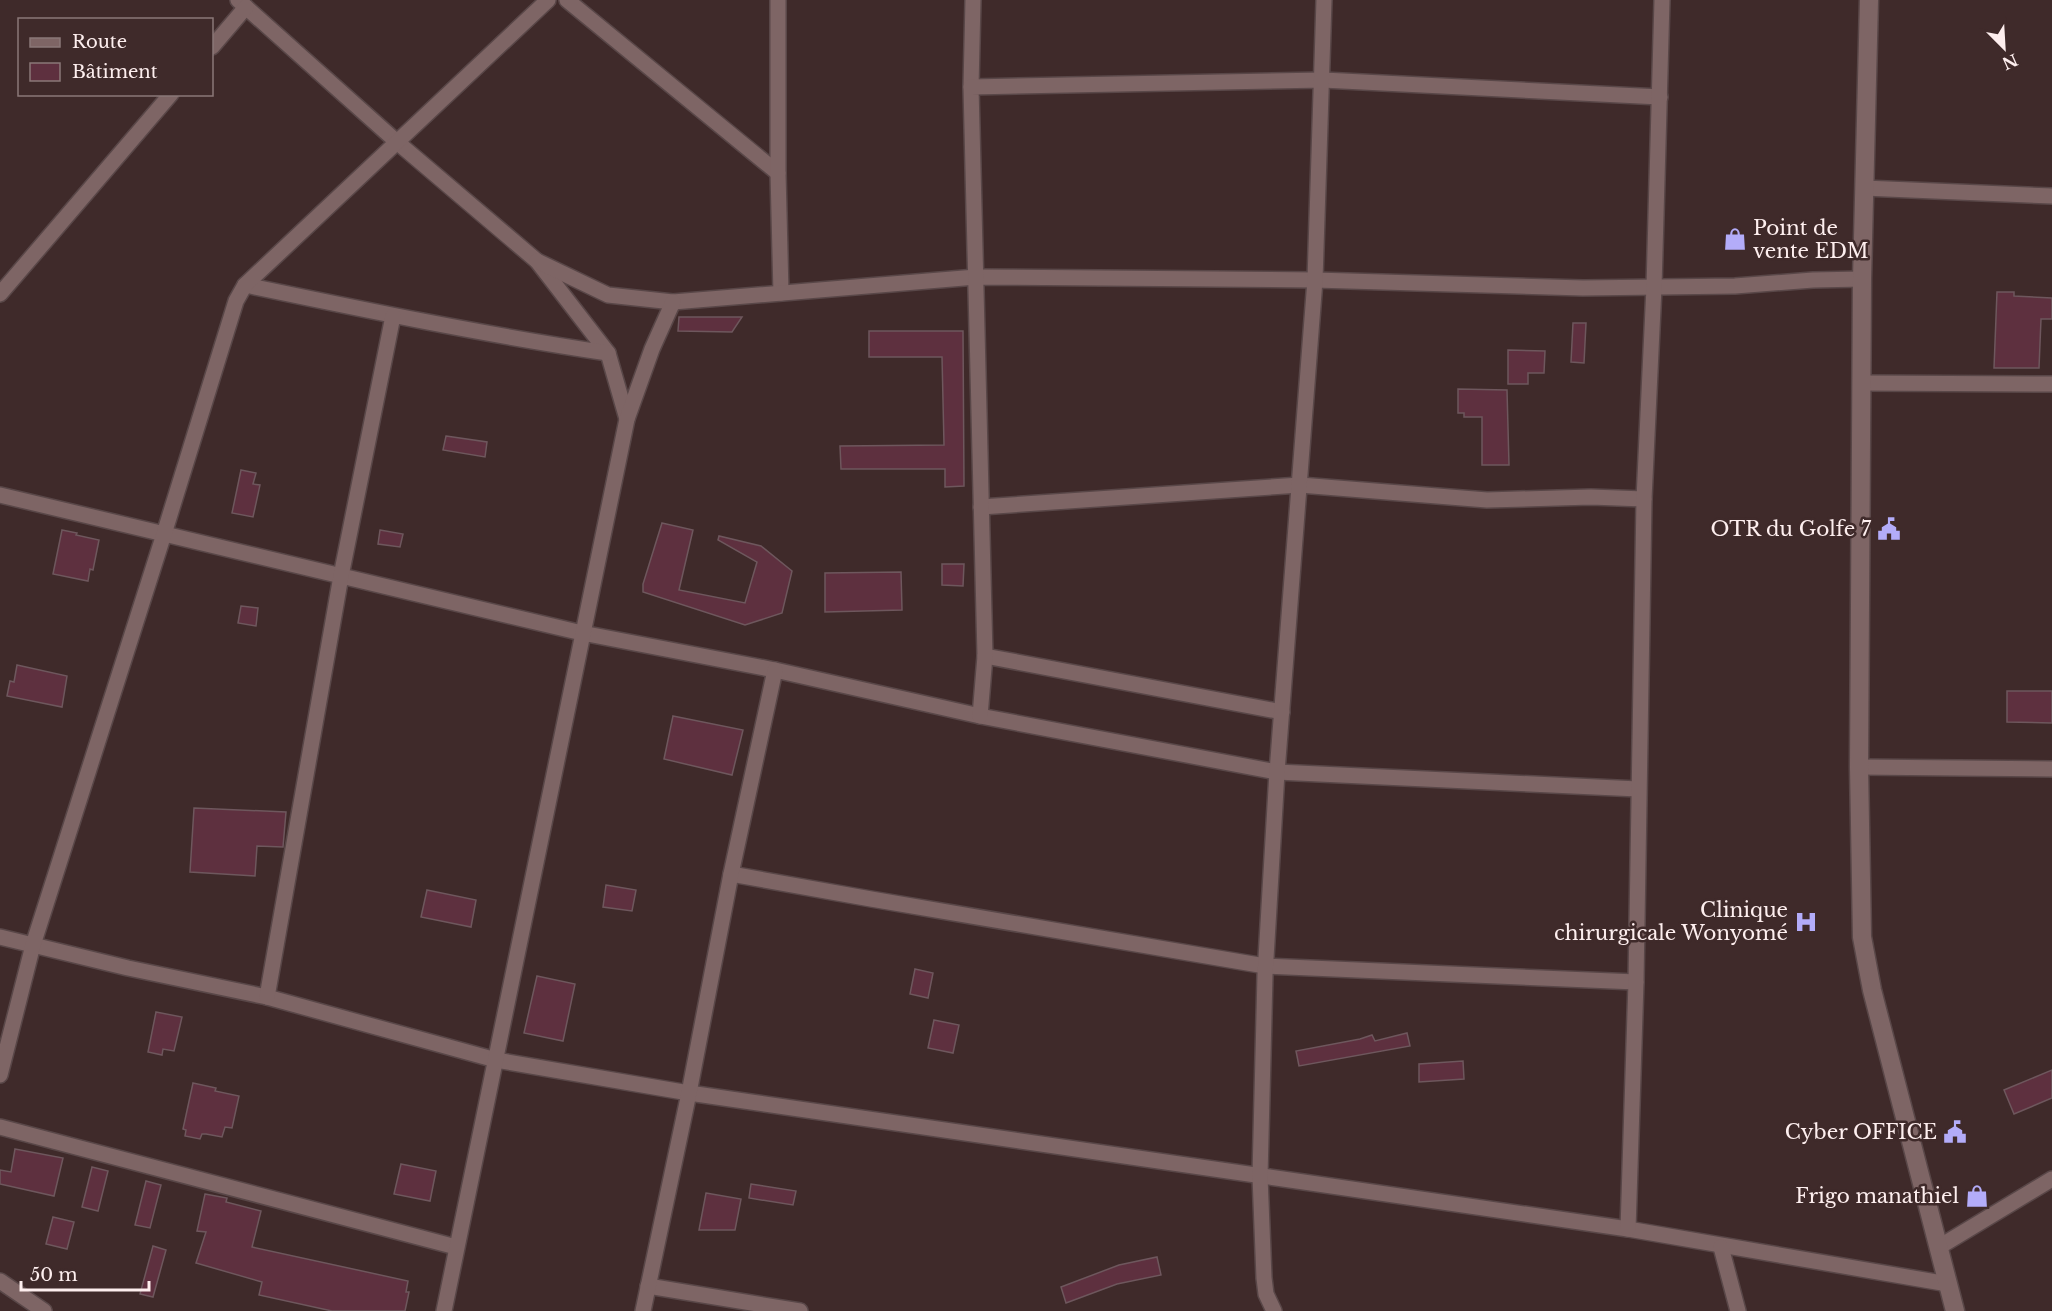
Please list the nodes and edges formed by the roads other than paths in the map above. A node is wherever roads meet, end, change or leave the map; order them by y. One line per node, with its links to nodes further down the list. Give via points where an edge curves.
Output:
1 (548, 0): 14 (street)
2 (567, 0): 15 (street)
3 (778, 0): 15 (street)
4 (973, 0): 11 (street)
5 (1324, 0): 10 (street)
6 (1662, 0): 13 (street)
7 (1869, 0): 16 (street)
8 (242, 3): 9 (street); 14 (street)
9 (213, 46)
10 (1323, 80): 11 (street); 13 (street); 21 (street)
11 (971, 87): 19 (street)
12 (169, 96): 25 (street)
13 (1660, 97): 23 (street)
14 (397, 142): 18 (street); 22 (street)
15 (778, 172): 24 (street)
16 (1864, 188): 17 (street); 20 (street)
17 (2052, 196)
18 (537, 261): 26 (street, via 608,295); 28 (street)
19 (976, 277): 21 (street); 24 (street); 35 (street)
20 (1862, 279): 23 (street); 29 (street)
21 (1315, 280): 23 (street); 32 (street)
22 (245, 285): 27 (street); 36 (street, via 236,301)
23 (1654, 287): 34 (street)
24 (781, 293): 26 (street)
25 (0, 294)
26 (674, 302): 31 (street)
27 (393, 316): 28 (street); 37 (street)
28 (608, 353): 31 (street)
29 (1862, 383): 30 (street); 43 (street)
30 (2052, 384)
31 (627, 419): 38 (street)
32 (1300, 485): 34 (street, via 1488,500); 35 (street); 41 (street)
33 (0, 495): 36 (street)
34 (1644, 499): 46 (street)
35 (981, 507): 39 (street)
36 (164, 534): 37 (street); 49 (street)
37 (341, 576): 38 (street); 52 (street)
38 (582, 633): 40 (street); 53 (street)
39 (985, 656): 41 (street); 42 (street)
40 (774, 670): 42 (street); 47 (street)
41 (1282, 712): 45 (street)
42 (980, 716): 45 (street)
43 (1859, 767): 44 (street); 62 (street, via 1862,937 1872,990)
44 (2052, 769)
45 (1277, 772): 46 (street); 50 (street)
46 (1638, 789): 51 (street)
47 (731, 873): 50 (street); 55 (street)
48 (0, 937): 49 (street)
49 (33, 945): 52 (street); 54 (street)
50 (1265, 966): 51 (street); 57 (street)
51 (1636, 982): 59 (street)
52 (267, 998): 53 (street)
53 (495, 1060): 55 (street); 60 (street)
54 (0, 1076)
55 (689, 1093): 57 (street); 65 (street)
56 (0, 1127): 60 (street)
57 (1260, 1176): 59 (street); 70 (street, via 1264,1278)
58 (2052, 1179): 62 (street)
59 (1628, 1229): 61 (street)
60 (456, 1247): 67 (street)
61 (1721, 1247): 64 (street); 71 (street)
62 (1939, 1248): 64 (street)
63 (0, 1281): 66 (street)
64 (1948, 1284): 72 (street)
65 (648, 1286): 68 (street); 69 (street)
66 (44, 1311)
67 (444, 1311)
68 (643, 1311)
69 (800, 1311)
70 (1274, 1311)
71 (1738, 1311)
72 (1955, 1311)

